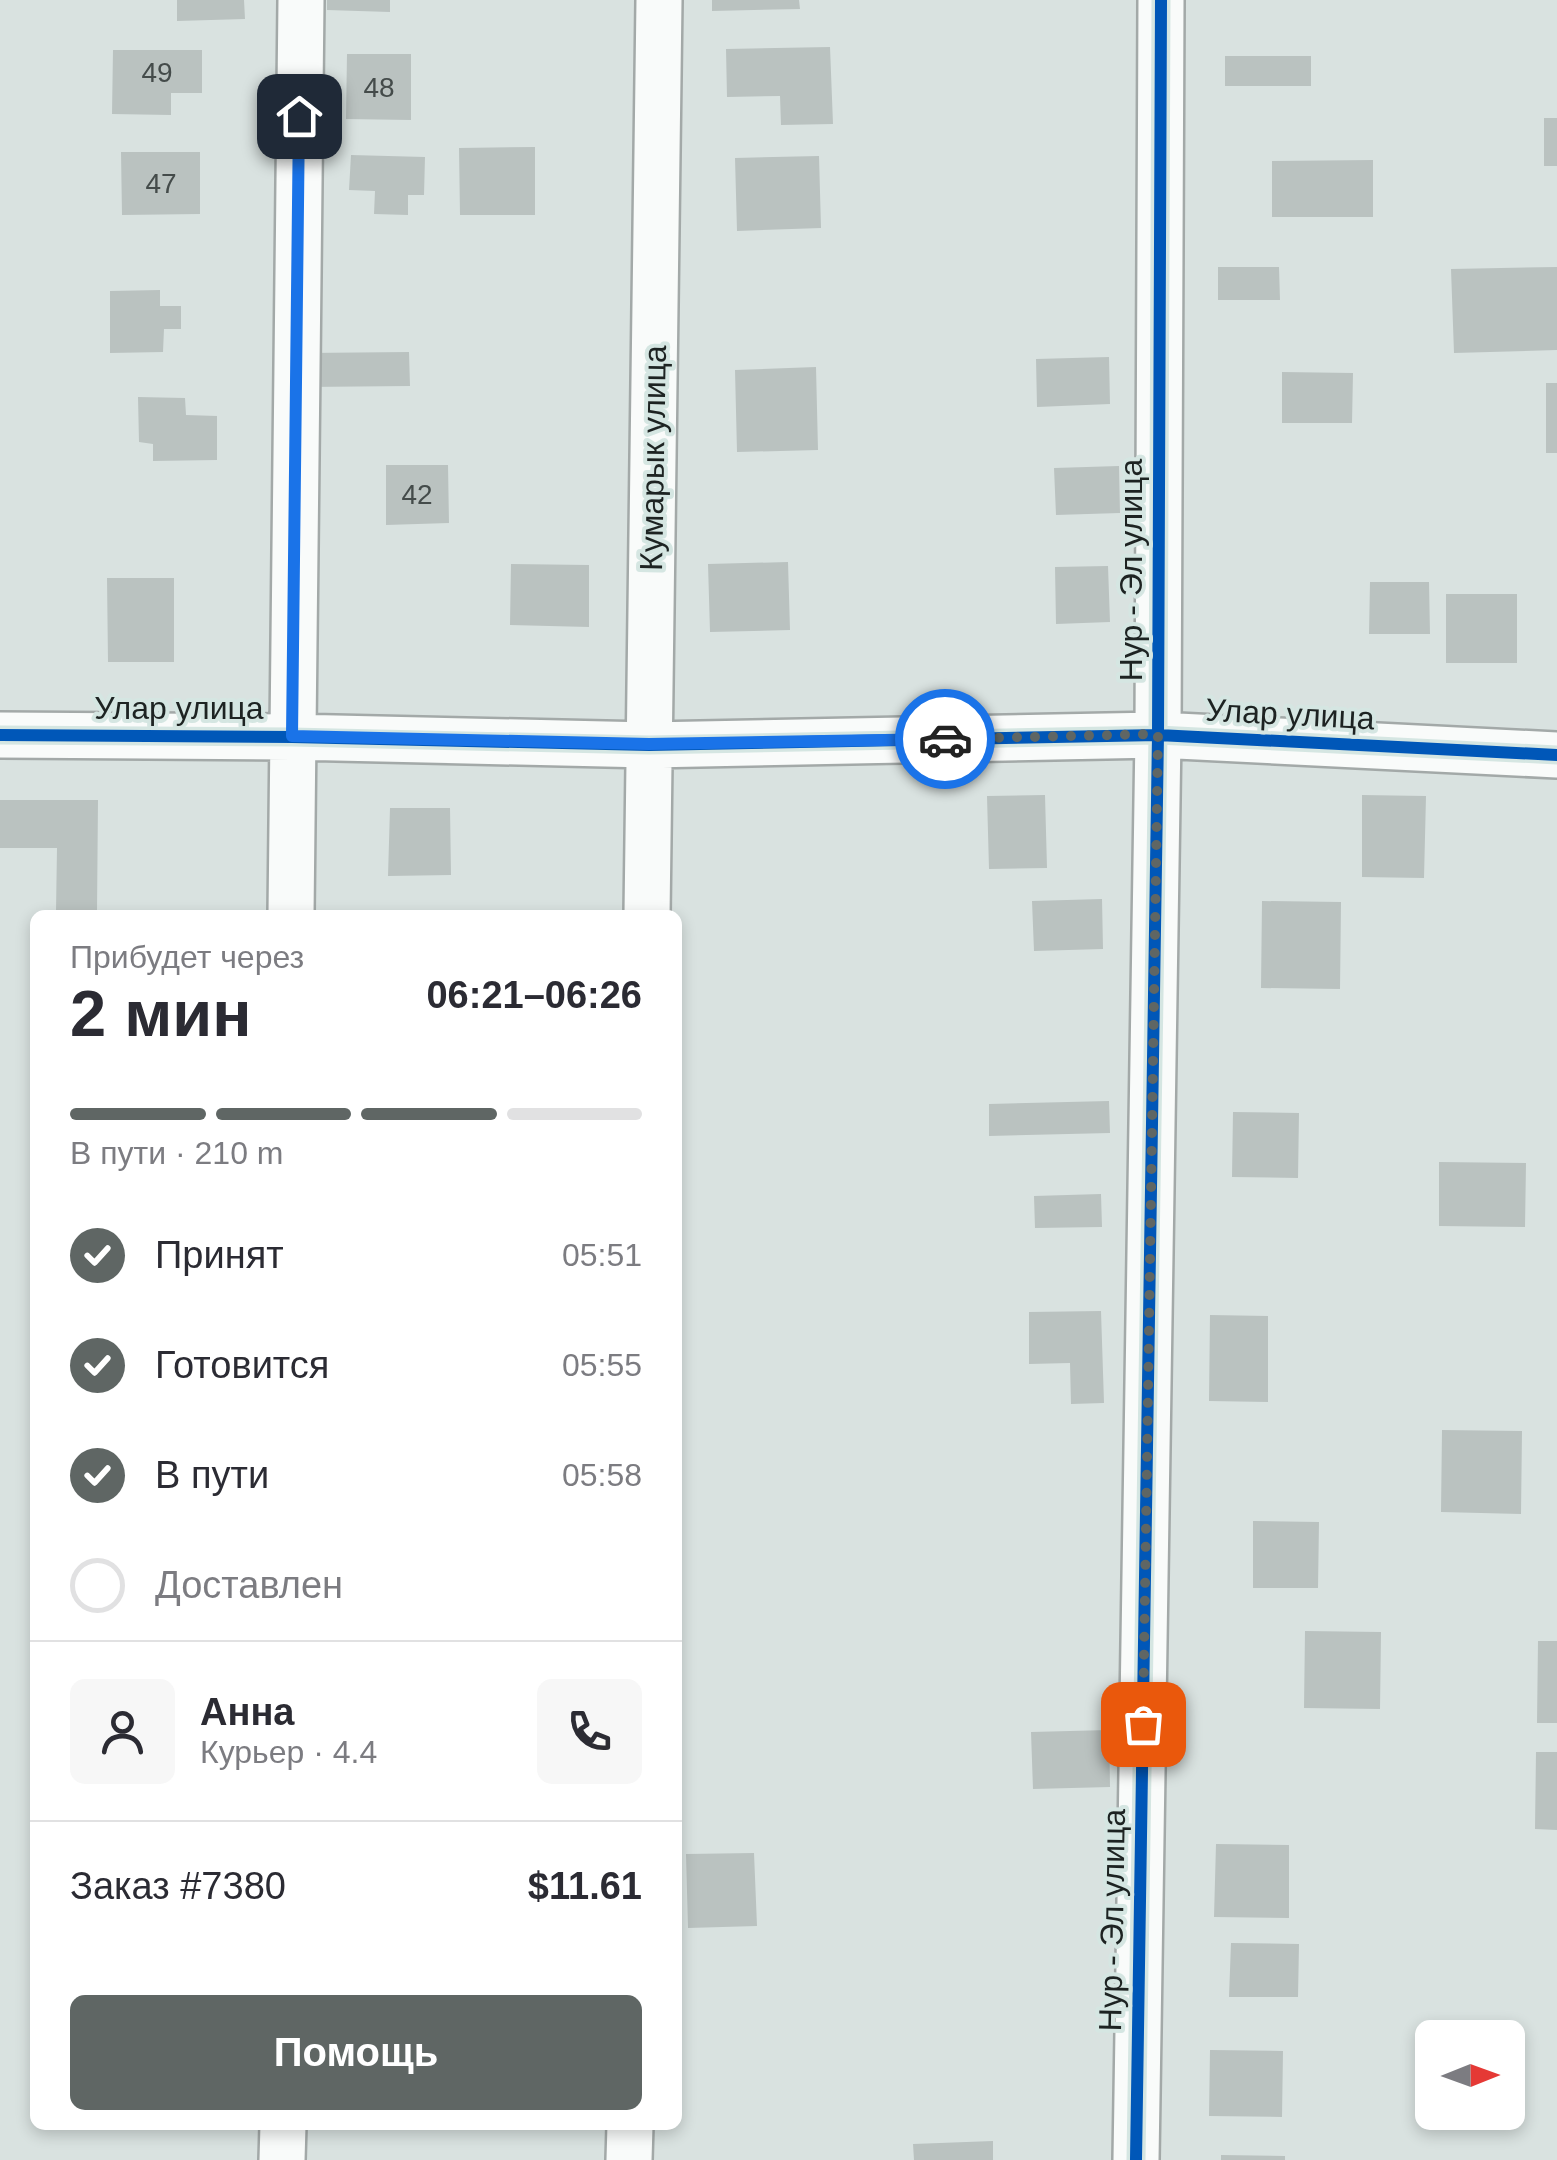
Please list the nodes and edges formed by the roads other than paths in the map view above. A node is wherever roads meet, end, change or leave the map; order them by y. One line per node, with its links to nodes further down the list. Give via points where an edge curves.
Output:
1 (300, 0): 6 (street)
2 (659, 0): 7 (street, Кумарык улица)
3 (1162, 0): 4 (street, Нур - Эл улица)
4 (1158, 734): 7 (street, Улар улица); 8 (street, Улар улица); 15 (street, Нур - Эл улица)
5 (0, 735): 6 (street, Улар улица)
6 (292, 736): 7 (street, Улар улица); 9 (street)
7 (649, 744): 10 (street, Кумарык улица)
8 (1557, 755)
9 (291, 910)
10 (647, 910)
11 (282, 2130): 13 (street)
12 (630, 2130): 14 (street)
13 (282, 2160)
14 (630, 2160)
15 (1136, 2160)

